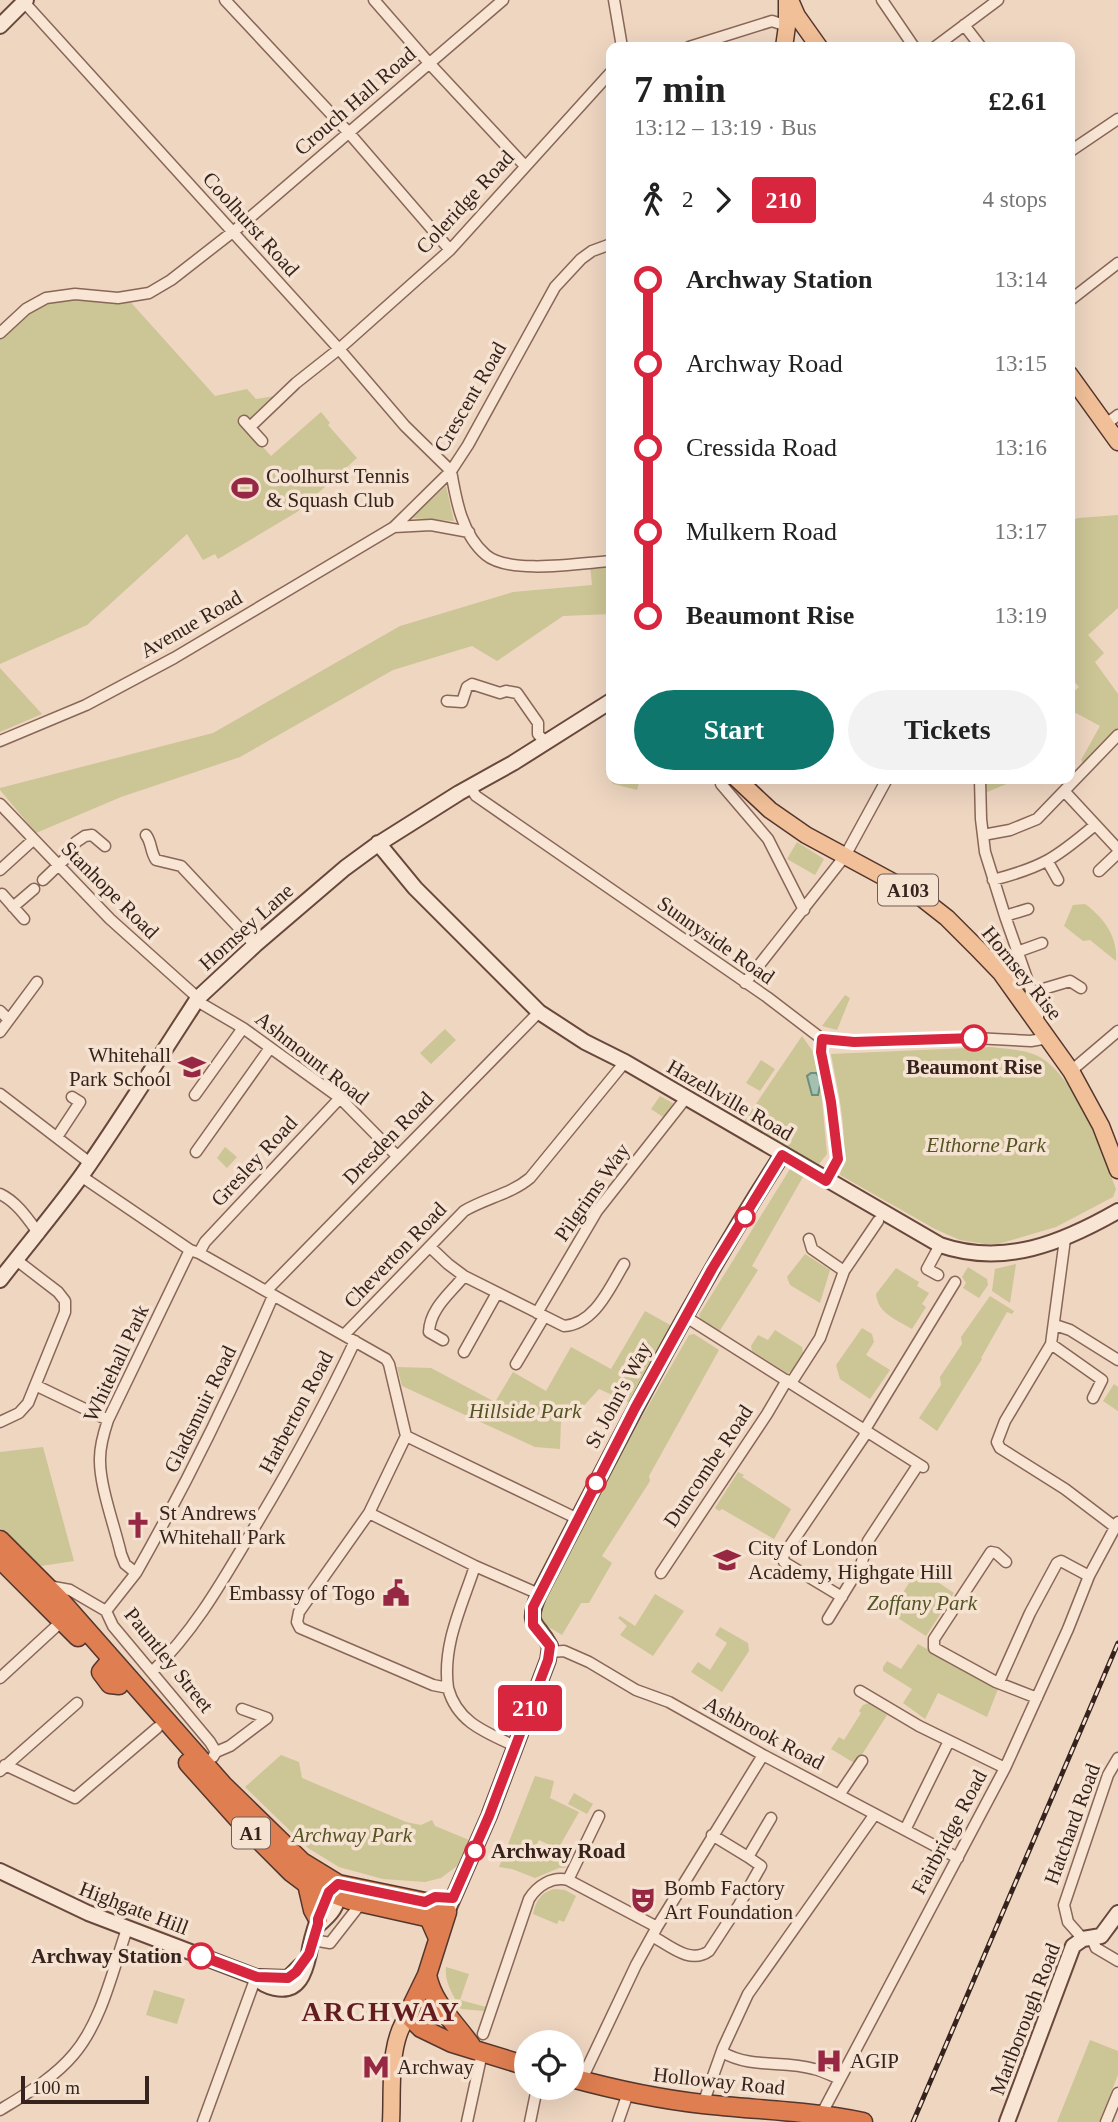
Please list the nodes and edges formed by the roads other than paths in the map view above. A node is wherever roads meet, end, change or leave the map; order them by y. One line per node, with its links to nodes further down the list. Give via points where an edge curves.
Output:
1 (225, 0): 23 (street)
2 (374, 0): 20 (street)
3 (503, 0): 20 (street, Crouch Hall Road)
4 (614, 0): 12 (street)
5 (788, 0): 11 (main road); 16 (main road)
6 (881, 0): 17 (street)
7 (998, 0): 9 (street)
8 (24, 1): 10 (street); 26 (street, Coolhurst Road)
9 (964, 25): 18 (street); 19 (street)
10 (0, 26)
11 (787, 26): 13 (street, via 772,21); 14 (main road); 15 (main road)
12 (621, 42)
13 (706, 42)
14 (785, 42)
15 (812, 42)
16 (815, 42)
17 (910, 42)
18 (942, 42)
19 (977, 42)
20 (429, 64): 23 (street, Crouch Hall Road); 25 (street)
21 (606, 77): 25 (street, Coleridge Road)
22 (1118, 119): 24 (street)
23 (349, 133): 26 (street, Crouch Hall Road); 28 (street)
24 (1075, 148)
25 (524, 166): 28 (street, Coleridge Road)
26 (232, 231): 31 (street, Crouch Hall Road, via 149,293 46,298); 32 (street, Coolhurst Road)
27 (606, 246): 37 (street, Crescent Road, via 581,259 555,287)
28 (450, 250): 32 (street, Coleridge Road)
29 (1118, 263): 30 (street)
30 (1075, 297)
31 (0, 333)
32 (339, 349): 35 (street, Coleridge Road, via 247,424); 37 (street, Coolhurst Road)
33 (1075, 380): 34 (main road)
34 (1112, 420): 36 (main road)
35 (262, 441)
36 (1118, 442)
37 (450, 471): 38 (street, Avenue Road); 39 (street, Crescent Road)
38 (394, 527): 39 (street, Avenue Road, via 431,525); 44 (street, Avenue Road, via 106,695)
39 (468, 532): 40 (street, Crescent Road, via 488,557 510,564)
40 (606, 561)
41 (447, 701): 45 (street, via 462,702 472,684 517,694 538,723 538,734)
42 (606, 704): 45 (street, Hornsey Lane)
43 (1118, 735): 46 (street)
44 (0, 741)
45 (545, 742): 52 (street, Hornsey Lane)
46 (1075, 781)
47 (721, 784): 74 (street, via 768,839)
48 (742, 784): 62 (main road, Hornsey Rise / A103, via 770,810)
49 (884, 784): 62 (street)
50 (980, 784): 56 (street)
51 (1072, 784): 53 (street)
52 (470, 787): 59 (street, Hornsey Lane); 81 (street, Sunnyside Road, via 476,796)
53 (1065, 792): 55 (street); 56 (street, via 1030,823)
54 (0, 804): 58 (street, Stanhope Road)
55 (1095, 825): 61 (street); 63 (street)
56 (980, 833): 68 (street)
57 (146, 835): 78 (street, via 156,860 181,866)
58 (33, 840): 64 (street, Stanhope Road); 65 (street)
59 (379, 844): 78 (street, Hornsey Lane); 86 (street, Hazellville Road, via 415,888)
60 (105, 846): 64 (street, via 92,835 85,836)
61 (1118, 851): 66 (street)
62 (845, 856): 74 (street); 88 (main road, Hornsey Rise / A103, via 897,883 947,918 1001,973)
63 (1048, 862): 68 (street); 69 (street)
64 (58, 865): 67 (street); 84 (street, Stanhope Road)
65 (0, 870)
66 (1099, 871)
67 (43, 880)
68 (993, 880): 75 (street)
69 (1058, 880)
70 (34, 889): 72 (street)
71 (2, 894): 72 (street)
72 (13, 907): 76 (street)
73 (1028, 909): 75 (street)
74 (804, 910): 81 (street)
75 (1004, 916): 79 (street)
76 (24, 919)
77 (1042, 943): 79 (street)
78 (255, 945): 84 (street, Hornsey Lane)
79 (1017, 952): 83 (street)
80 (37, 982): 87 (street)
81 (745, 983): 92 (street, Sunnyside Road)
82 (1081, 988): 83 (street, via 1070,981)
83 (1032, 992): 88 (street)
84 (198, 999): 89 (street, Ashmount Road); 105 (street, Hornsey Lane)
85 (0, 1011): 87 (street)
86 (539, 1012): 94 (street, Hazellville Road); 104 (street, Dresden Road)
87 (9, 1020): 91 (street)
88 (1041, 1025): 92 (street, via 1031,1041); 95 (main road, Hornsey Rise / A103)
89 (243, 1028): 93 (street, Ashmount Road); 97 (street)
90 (1118, 1031): 95 (street)
91 (0, 1032)
92 (822, 1039): 108 (street, via 838,1159)
93 (270, 1048): 99 (street, Ashmount Road); 102 (street)
94 (625, 1062): 100 (street, Hazellville Road); 116 (street, Cheverton Road, via 530,1178 464,1211)
95 (1071, 1071): 106 (main road, Hornsey Rise / A103, via 1101,1126)
96 (0, 1094): 101 (street)
97 (195, 1095)
98 (72, 1097): 101 (street, via 80,1102)
99 (340, 1098): 104 (street, Ashmount Road); 117 (street, Gresley Road)
100 (686, 1098): 103 (street, Hazellville Road); 127 (street, Pilgrims Way, via 597,1211)
101 (57, 1137): 105 (street)
102 (196, 1152)
103 (782, 1155): 108 (street, Hazellville Road); 128 (street, St John's Way)
104 (397, 1156): 125 (street, Dresden Road)
105 (90, 1163): 107 (street, Hornsey Lane)
106 (1118, 1170)
107 (81, 1176): 112 (street, Hornsey Lane); 117 (street)
108 (826, 1181): 115 (street, Hazellville Road)
109 (0, 1194): 112 (street)
110 (1118, 1211): 114 (street, Hazellville Road)
111 (878, 1221): 120 (street, Duncombe Road)
112 (38, 1234): 118 (street, Hornsey Lane)
113 (809, 1238): 120 (street, via 812,1249)
114 (1065, 1239): 115 (street, Hazellville Road, via 994,1255 963,1253); 129 (street)
115 (940, 1245): 121 (street, via 927,1269)
116 (430, 1247): 122 (street); 130 (street, Cheverton Road)
117 (194, 1251): 125 (street); 140 (street, Whitehall Park)
118 (15, 1259): 123 (street, Hornsey Lane); 138 (street, via 65,1301)
119 (624, 1264): 127 (street, via 583,1321 564,1326)
120 (844, 1271): 137 (street, Duncombe Road, via 820,1338)
121 (938, 1275)
122 (464, 1276): 126 (street); 131 (street, via 445,1296 429,1325 429,1332)
123 (0, 1280)
124 (955, 1282): 142 (street)
125 (270, 1293): 130 (street); 151 (street, Gladsmuir Road, via 232,1391)
126 (498, 1293): 127 (street); 134 (street)
127 (541, 1315): 136 (street, Pilgrims Way)
128 (686, 1317): 137 (street); 145 (street, St John's Way)
129 (1055, 1325): 133 (street); 135 (street)
130 (344, 1335): 132 (street)
131 (443, 1340)
132 (355, 1341): 143 (street, via 389,1364); 162 (street, Harberton Road, via 291,1466 204,1611 179,1646)
133 (1051, 1344): 139 (street, via 1102,1380); 146 (street, via 997,1442)
134 (464, 1352)
135 (1118, 1360)
136 (516, 1364)
137 (789, 1382): 142 (street); 152 (street, Duncombe Road)
138 (37, 1386): 140 (street); 141 (street, via 19,1413)
139 (1093, 1398)
140 (108, 1420): 151 (street, Whitehall Park, via 99,1458 101,1473 121,1554)
141 (0, 1422)
142 (866, 1432): 156 (street, via 920,1466 869,1541); 156 (street, via 783,1556 784,1562)
143 (406, 1436): 144 (street); 145 (street)
144 (369, 1513): 150 (street); 165 (street, via 296,1622 300,1628)
145 (578, 1519): 155 (street, St John's Way)
146 (1116, 1524): 153 (street, Fairbridge Road)
147 (0, 1540): 154 (highway, A1)
148 (0, 1559): 159 (highway, A1)
149 (1006, 1562): 164 (street, via 991,1552 934,1639 934,1648)
150 (475, 1566): 155 (street); 165 (street, via 449,1643)
151 (136, 1573): 157 (street)
152 (661, 1573)
153 (1089, 1576): 164 (street, via 1057,1563); 167 (street, Fairbridge Road)
154 (47, 1586): 157 (street, Pauntley Street, via 70,1590); 161 (highway, A1)
155 (539, 1594): 160 (street, St John's Way, via 533,1625 547,1640)
156 (842, 1597): 158 (street)
157 (106, 1611): 162 (street, Pauntley Street)
158 (828, 1619)
159 (62, 1620): 161 (highway, A1); 163 (street)
160 (550, 1652): 172 (street); 173 (street, Ashbrook Road, via 564,1651 589,1662)
161 (108, 1663): 170 (highway, A1, via 101,1672 110,1684 119,1685); 174 (highway, A1)
162 (152, 1672): 174 (street, Pauntley Street)
163 (0, 1678)
164 (999, 1682): 167 (street)
165 (448, 1688): 172 (street, via 460,1714)
166 (860, 1691): 171 (street)
167 (1037, 1698): 178 (street, Fairbridge Road)
168 (77, 1703): 177 (street)
169 (242, 1709): 174 (street, Pauntley Street, via 267,1718)
170 (150, 1734): 177 (street, via 75,1798); 189 (highway, A1)
171 (949, 1741): 178 (street); 183 (street)
172 (515, 1746): 192 (street)
173 (763, 1755): 179 (street, Ashbrook Road); 184 (street)
174 (210, 1758): 190 (highway, A1, via 280,1843)
175 (1118, 1758): 198 (street, Hatchard Road, via 1108,1775 1064,1905 1068,1922)
176 (862, 1761): 179 (street)
177 (3, 1768)
178 (1005, 1768): 186 (street, Fairbridge Road)
179 (839, 1795): 180 (street, Ashbrook Road)
180 (875, 1814): 183 (street, Ashbrook Road); 205 (street, via 748,1994)
181 (599, 1816): 188 (street)
182 (771, 1818): 185 (street)
183 (905, 1830): 186 (street, Ashbrook Road)
184 (712, 1835): 185 (street); 196 (street)
185 (748, 1857): 196 (street, via 761,1866 709,1951 688,1956)
186 (958, 1858): 208 (street, Fairbridge Road)
187 (0, 1871): 195 (street, Highgate Hill)
188 (568, 1880): 196 (street); 204 (street, via 542,1885 529,1899)
189 (307, 1884): 190 (highway, A1); 194 (highway)
190 (335, 1891): 191 (highway, A1); 192 (highway, A1); 194 (street)
191 (363, 1902): 197 (highway, A1, via 426,1917); 199 (street, via 330,1943)
192 (450, 1905): 197 (highway)
193 (1118, 1913): 198 (street, Marlborough Road, via 1101,1936)
194 (318, 1922): 199 (street)
195 (127, 1929): 202 (street, Highgate Hill); 214 (street, via 98,2010 76,2053 37,2087)
196 (654, 1931): 207 (street)
197 (438, 1938): 201 (highway)
198 (1088, 1939): 200 (street, Hatchard Road); 223 (street, Marlborough Road, via 1073,1946)
199 (311, 1947): 202 (street, Highgate Hill, via 288,1978); 202 (street, Highgate Hill, via 304,1975 290,1987 266,1985)
200 (1118, 1961)
201 (427, 1975): 203 (highway); 204 (highway, via 437,2002)
202 (257, 1977): 217 (street)
203 (410, 2014): 204 (highway, via 421,2028 452,2043); 218 (main road, via 397,2043)
204 (479, 2044): 206 (highway); 219 (street)
205 (722, 2052): 208 (street, via 752,2063 813,2068); 213 (street)
206 (514, 2060)
207 (584, 2066)
208 (840, 2079): 215 (street, Fairbridge Road)
209 (584, 2082): 210 (highway, Holloway Road)
210 (628, 2093): 213 (highway, Holloway Road); 221 (street)
211 (1118, 2093): 224 (street)
212 (535, 2100): 220 (street)
213 (703, 2104): 216 (highway, Holloway Road)
214 (0, 2110)
215 (821, 2115): 216 (highway, Holloway Road); 222 (highway, Holloway Road)
216 (773, 2116)
217 (203, 2122)
218 (391, 2122)
219 (467, 2122)
220 (530, 2122)
221 (618, 2122)
222 (863, 2122)
223 (1007, 2122)
224 (1106, 2122)

